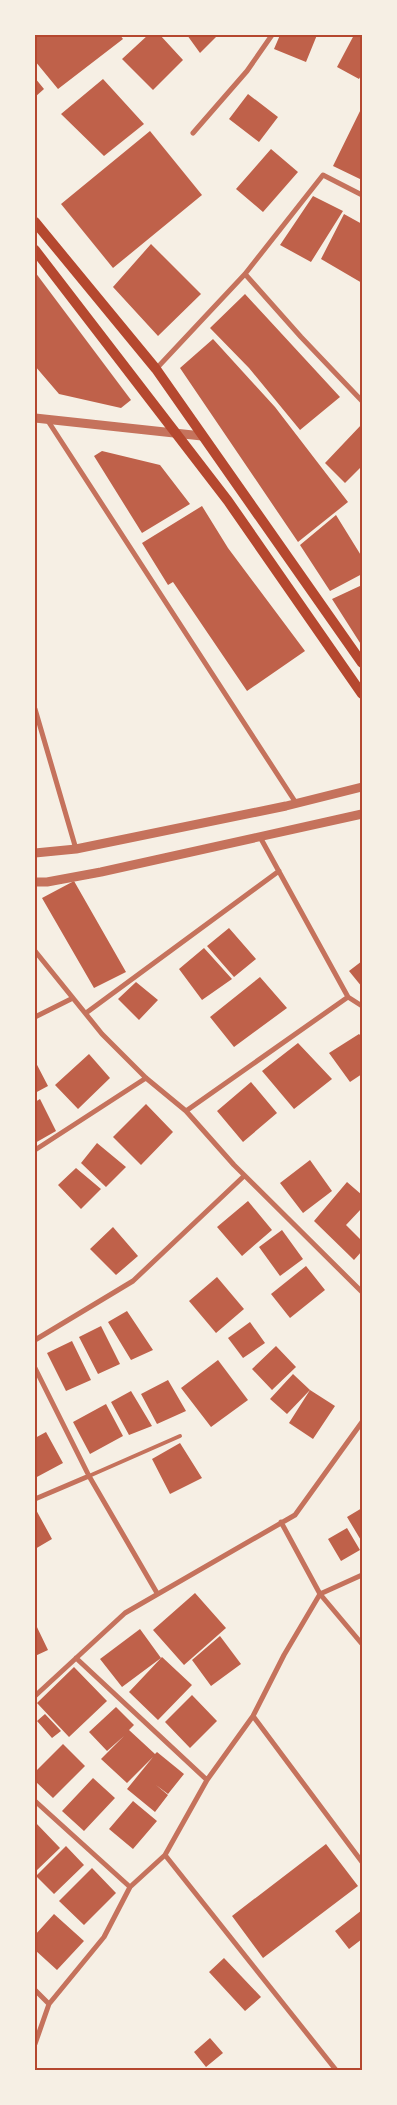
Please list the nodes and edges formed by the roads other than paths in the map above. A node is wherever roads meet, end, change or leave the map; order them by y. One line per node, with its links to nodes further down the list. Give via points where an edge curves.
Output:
1 (272, 35): 2 (street, via 247,71)
2 (193, 133)
3 (362, 195): 6 (street, via 322,175)
4 (35, 222): 7 (main road)
5 (35, 250): 11 (main road)
6 (245, 274): 7 (street); 8 (street)
7 (156, 369): 12 (main road)
8 (362, 401)
9 (35, 418): 10 (street)
10 (48, 421): 11 (street); 17 (street)
11 (176, 432): 12 (street); 14 (main road)
12 (202, 436): 13 (main road)
13 (362, 663)
14 (362, 694)
15 (35, 709): 20 (street)
16 (362, 787): 17 (street)
17 (296, 803): 20 (street)
18 (362, 814): 19 (street)
19 (260, 837): 22 (street); 23 (street, via 101,872)
20 (76, 849): 21 (street)
21 (35, 853)
22 (279, 871): 26 (street); 28 (street)
23 (35, 882)
24 (35, 951): 25 (street)
25 (73, 998): 28 (street); 29 (street)
26 (348, 998): 27 (street); 31 (street)
27 (362, 1006)
28 (86, 1013): 30 (street)
29 (35, 1018)
30 (146, 1078): 31 (street); 32 (street)
31 (186, 1111): 33 (street)
32 (35, 1150)
33 (244, 1176): 34 (street); 35 (street, via 133,1281)
34 (362, 1292)
35 (35, 1340)
36 (35, 1368): 39 (street)
37 (362, 1422): 41 (street, via 295,1514)
38 (180, 1436): 39 (lane)
39 (89, 1476): 40 (street); 43 (street)
40 (35, 1499)
41 (281, 1522): 43 (street); 44 (street)
42 (362, 1575): 44 (street)
43 (157, 1593): 46 (street, via 125,1613)
44 (320, 1594): 45 (street); 48 (street)
45 (362, 1644)
46 (76, 1658): 47 (street); 49 (street)
47 (35, 1696)
48 (253, 1716): 49 (street); 52 (street)
49 (208, 1780): 51 (street)
50 (35, 1801): 53 (street)
51 (165, 1855): 53 (street); 57 (street)
52 (362, 1862)
53 (130, 1887): 55 (street, via 104,1937)
54 (35, 1990): 55 (street)
55 (49, 2004): 56 (street)
56 (35, 2044)
57 (336, 2070)

